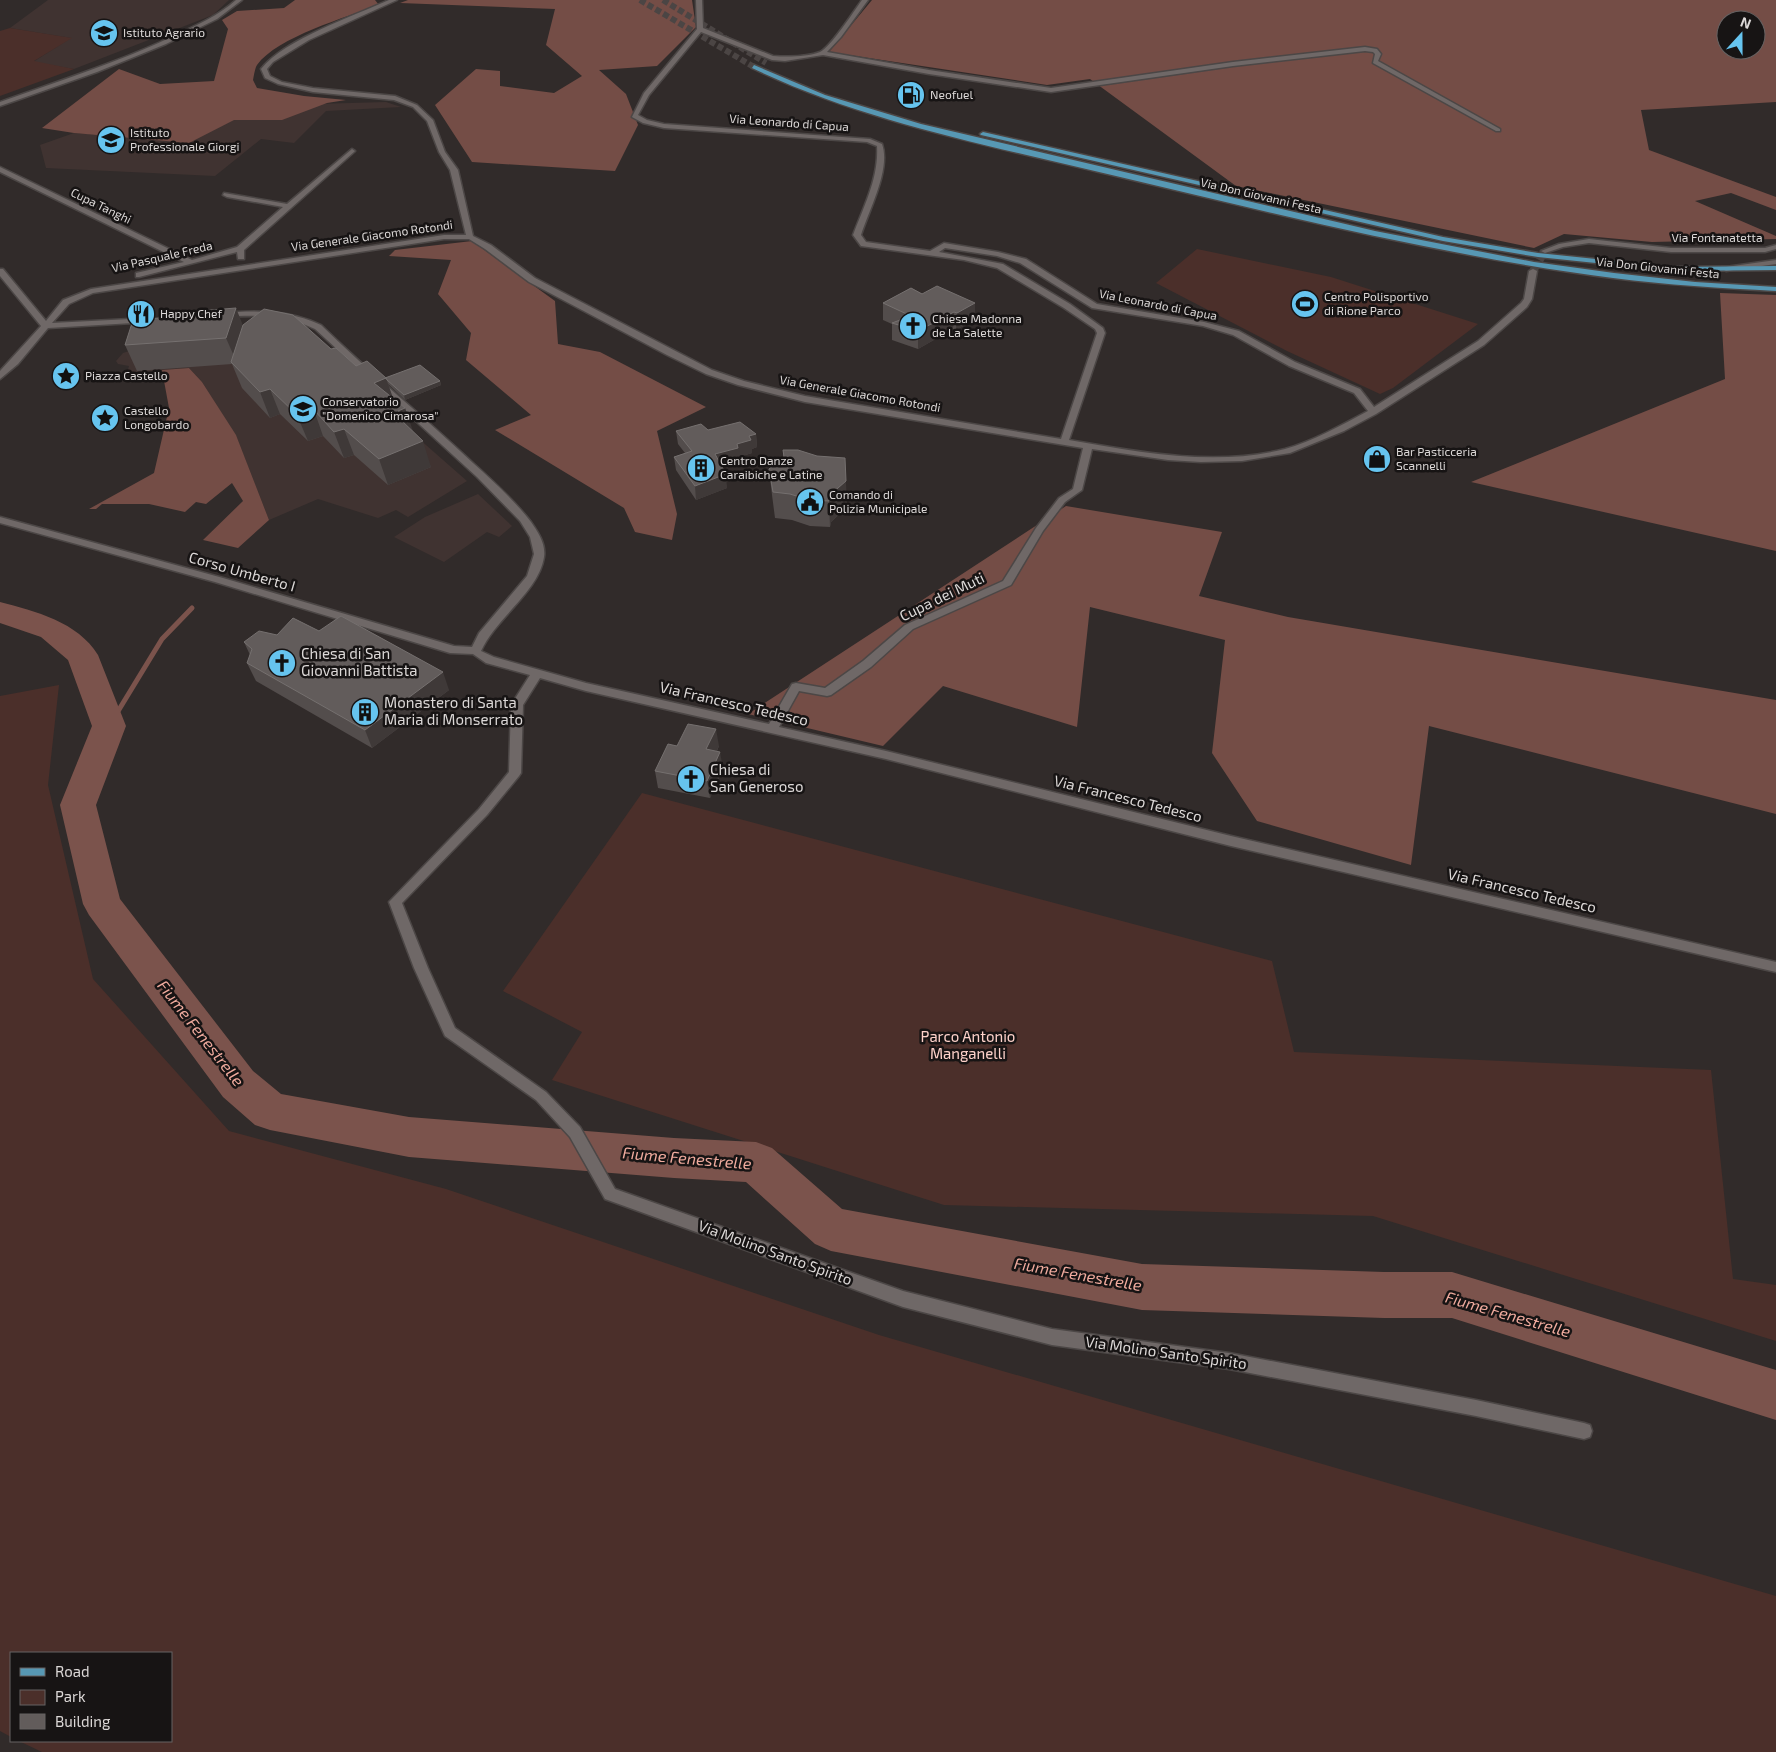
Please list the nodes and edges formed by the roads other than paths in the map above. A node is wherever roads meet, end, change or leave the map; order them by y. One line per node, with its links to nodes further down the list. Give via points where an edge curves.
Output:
1 (239, 0): 10 (street, via 227,13 171,40 117,63)
2 (394, 0): 5 (street)
3 (698, 0): 6 (street)
4 (866, 0): 7 (street)
5 (387, 2): 16 (street, via 307,38 264,69 268,77 280,83 313,90 395,98 415,106 430,120 442,152 454,170)
6 (700, 29): 7 (street, via 772,58); 20 (street, Via Leonardo di Capua, via 646,94 634,116 644,122 664,126 868,140 880,145 882,154 875,183 857,235 864,244)
7 (822, 53): 11 (street, via 1051,90 1233,64 1375,50 1378,54 1375,62)
8 (766, 63): 25 (main road, Via Don Giovanni Festa, via 802,81 872,105 1388,228 1577,260 1673,269)
9 (754, 67): 28 (main road, Via Don Giovanni Festa, via 804,90 907,122 1418,243 1622,276)
10 (0, 104)
11 (1498, 130)
12 (352, 151): 15 (street, Via Pasquale Freda)
13 (0, 168): 22 (street, Cupa Tanghi)
14 (226, 195): 15 (street)
15 (289, 206): 18 (street, Via Pasquale Freda)
16 (470, 237): 23 (street, Via Generale Giacomo Rotondi, via 444,237); 35 (street, Via Generale Giacomo Rotondi, via 488,246 532,280 709,372 804,399)
17 (1776, 247): 19 (street, Via Fontanatetta, via 1765,250 1658,249 1591,240)
18 (240, 249): 22 (street, Via Pasquale Freda); 23 (street)
19 (1545, 250)
20 (931, 254): 34 (street, Via Leonardo di Capua, via 944,245 998,254 1023,261 1096,306 1204,324 1236,333 1292,364 1357,391); 35 (street, Via Leonardo di Capua, via 1000,266 1099,328 1101,333)
21 (1776, 262): 25 (street)
22 (191, 263): 29 (street, Via Pasquale Freda, via 104,282)
23 (241, 267): 29 (street, Via Generale Giacomo Rotondi)
24 (1776, 268): 25 (main road, Via Don Giovanni Festa)
25 (1725, 269)
26 (0, 271): 32 (street)
27 (1533, 271): 34 (street, Via Generale Giacomo Rotondi, via 1524,305 1481,343)
28 (1776, 289)
29 (91, 291): 32 (street, Via Generale Giacomo Rotondi, via 66,302)
30 (210, 316): 38 (street, via 272,313 292,316 318,327 478,471 532,528 540,556 535,570 483,635)
31 (160, 320): 32 (street)
32 (46, 326): 33 (street, Via Generale Giacomo Rotondi)
33 (0, 376)
34 (1373, 412): 36 (street, Via Generale Giacomo Rotondi, via 1287,451 1267,455 1201,459)
35 (1064, 442): 36 (street, Via Generale Giacomo Rotondi)
36 (1088, 446): 40 (street, Cupa dei Muti, via 1077,490 1062,500 1039,530 1007,583 908,627 868,664 827,692 796,687)
37 (0, 520): 38 (street, Corso Umberto I, via 220,580 454,650)
38 (476, 651): 39 (street, Via Francesco Tedesco, via 490,660)
39 (537, 673): 40 (street, Via Francesco Tedesco); 42 (street, Via Molino Santo Spirito, via 517,705 515,773 483,812 395,902 450,1032 541,1096 575,1132 610,1194 903,1299 1052,1337 1228,1361)
40 (772, 729): 41 (street, Via Francesco Tedesco, via 1231,841)
41 (1776, 967)
42 (1584, 1431)

